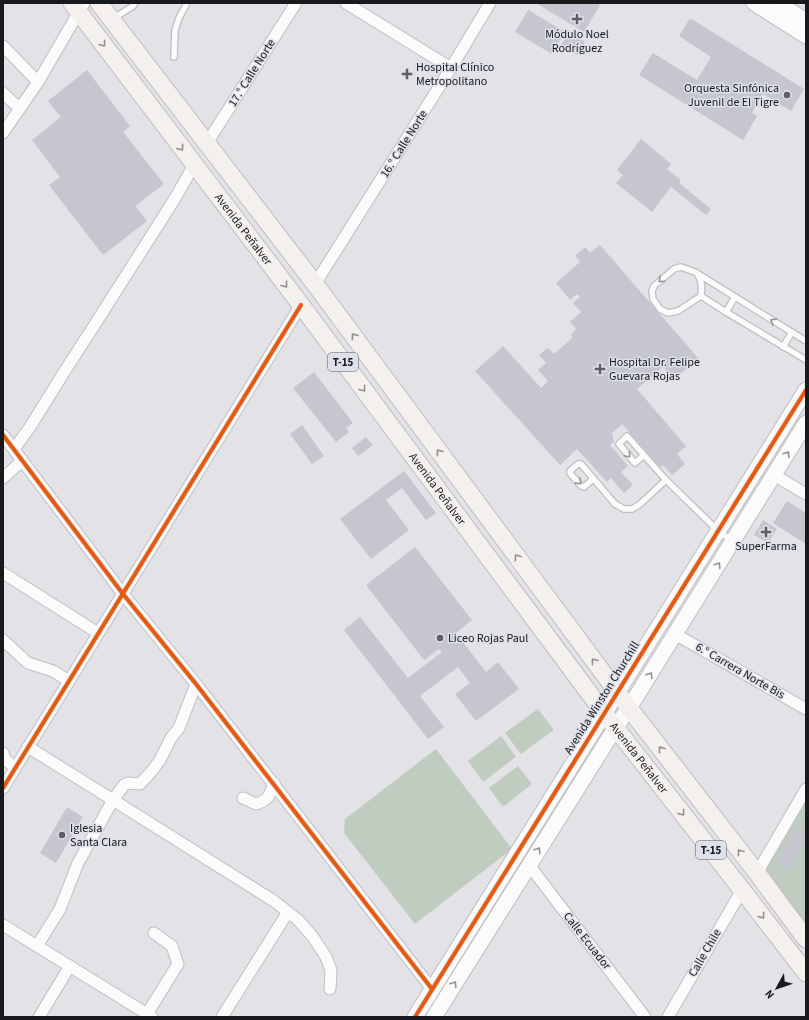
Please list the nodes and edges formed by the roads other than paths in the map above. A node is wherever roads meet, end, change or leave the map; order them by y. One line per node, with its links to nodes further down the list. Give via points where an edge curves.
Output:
1 (99, 3): 10 (main road, Avenida Peñalver / T-15)
2 (135, 3): 10 (lane)
3 (187, 3): 14 (lane, via 176,30)
4 (296, 3): 20 (street, 17.° Calle Norte)
5 (346, 3): 15 (street)
6 (490, 3): 15 (street, 16.° Calle Norte)
7 (754, 3): 9 (street)
8 (78, 6): 16 (street); 21 (main road, Avenida Peñalver / T-15, one-way to 21)
9 (786, 9): 11 (street); 12 (street)
10 (112, 20): 20 (main road, Avenida Peñalver / T-15)
11 (806, 21)
12 (806, 36)
13 (3, 46): 16 (street)
14 (174, 57)
15 (452, 68): 23 (street, 16.° Calle Norte)
16 (38, 82): 18 (street)
17 (3, 93): 18 (street)
18 (19, 108): 19 (street)
19 (3, 133)
20 (207, 143): 23 (main road, Avenida Peñalver / T-15)
21 (194, 165): 26 (main road, Avenida Peñalver / T-15, one-way to 26); 35 (street)
22 (695, 272): 24 (lane, via 702,286); 24 (lane, one-way to 24, via 681,267 674,269 654,286 652,299 660,309 668,313 678,311); 25 (lane)
23 (315, 284): 52 (main road, Avenida Peñalver / T-15, one-way to 23)
24 (701, 296): 27 (lane)
25 (735, 297): 27 (lane); 28 (lane, one-way to 25)
26 (301, 305): 46 (street); 55 (main road, Avenida Peñalver / T-15, one-way to 55)
27 (726, 312): 30 (lane)
28 (792, 332): 29 (lane); 30 (lane)
29 (806, 341)
30 (783, 347): 31 (lane)
31 (806, 360)
32 (806, 390): 43 (street, Avenida Winston Churchill)
33 (806, 423): 38 (street, one-way to 33)
34 (3, 435): 35 (street)
35 (14, 449): 37 (street)
36 (644, 455): 36 (lane, one-way to 36, via 627,436 619,444 635,463); 41 (lane)
37 (22, 461): 39 (street); 46 (street)
38 (774, 475): 42 (street); 44 (street)
39 (3, 478)
40 (593, 479): 41 (lane, via 615,504 632,509)
41 (666, 480): 43 (lane)
42 (806, 494)
43 (718, 531): 44 (lane); 52 (street, Avenida Winston Churchill)
44 (733, 541): 48 (street, one-way to 44)
45 (5, 578): 47 (street)
46 (123, 594): 47 (street); 51 (street)
47 (98, 633): 50 (street)
48 (675, 634): 53 (street, one-way to 48); 54 (street, 6.° Carrera Norte Bis)
49 (3, 640): 50 (street, via 28,663 53,671)
50 (69, 681): 57 (street)
51 (196, 684): 60 (street); 64 (street, via 179,728 152,772 140,784 124,785)
52 (618, 692): 53 (main road, Avenida Peñalver / T-15); 55 (street, Avenida Winston Churchill)
53 (629, 708): 56 (street); 66 (main road, Avenida Peñalver / T-15, one-way to 53)
54 (806, 708)
55 (604, 713): 56 (main road, Avenida Peñalver / T-15); 76 (street, Avenida Winston Churchill)
56 (616, 727): 65 (street, one-way to 56); 67 (main road, Avenida Peñalver / T-15, one-way to 67)
57 (28, 747): 59 (street); 64 (street)
58 (3, 753): 59 (street, via 5,759)
59 (15, 768): 61 (street)
60 (274, 783): 63 (street, via 270,795 264,802 256,804); 76 (street)
61 (3, 788)
62 (806, 789): 66 (street)
63 (243, 798)
64 (113, 800): 68 (street); 72 (street, via 78,863 60,909)
65 (529, 866): 78 (street, one-way to 65); 82 (street, Calle Ecuador)
66 (757, 873): 71 (main road, Avenida Peñalver / T-15)
67 (742, 890): 74 (main road, Avenida Peñalver / T-15, one-way to 74); 83 (street, Calle Chile)
68 (288, 912): 75 (street, via 298,920 326,957 331,970); 80 (street)
69 (3, 925): 72 (street)
70 (154, 933): 77 (street, via 172,946 178,964)
71 (806, 939)
72 (37, 946): 73 (street)
73 (70, 966): 77 (street); 79 (street)
74 (806, 974)
75 (330, 989)
76 (432, 989): 81 (street, Avenida Winston Churchill)
77 (149, 1015)
78 (436, 1016)
79 (39, 1017)
80 (222, 1017)
81 (415, 1017)
82 (645, 1017)
83 (668, 1017)

